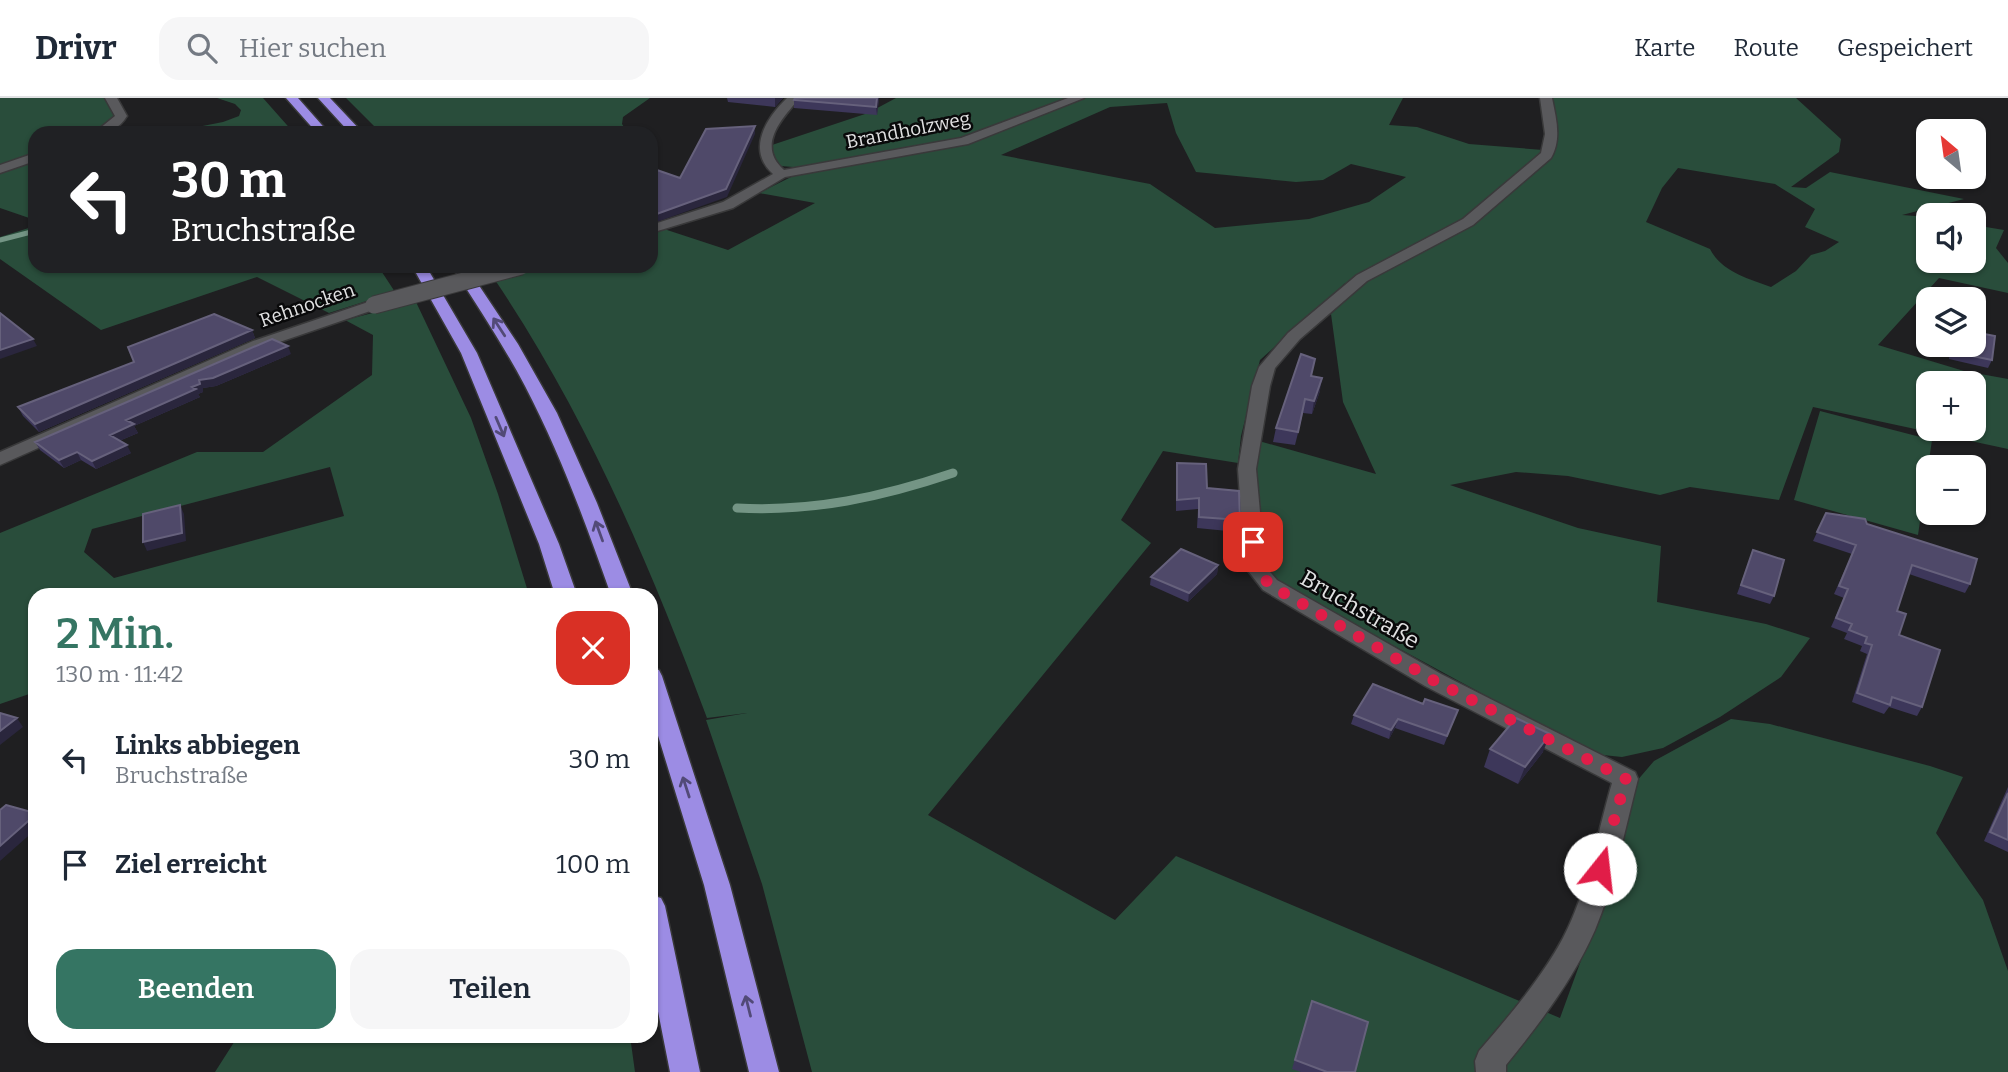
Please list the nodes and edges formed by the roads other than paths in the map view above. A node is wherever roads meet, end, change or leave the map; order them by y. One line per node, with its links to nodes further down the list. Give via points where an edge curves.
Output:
1 (111, 98): 7 (street, via 121,116)
2 (292, 98): 8 (highway)
3 (324, 98): 9 (highway)
4 (794, 98): 12 (street, via 774,122 763,146 764,156)
5 (1078, 98): 12 (street, Brandholzweg, via 964,141)
6 (1546, 98): 24 (street, Bruchstraße, via 1551,125 1547,155 1468,222 1362,278 1294,336 1267,367 1247,469 1255,567 1270,585 1433,680 1626,779 1573,946 1539,1001 1490,1061)
7 (110, 126)
8 (317, 126)
9 (350, 126)
10 (28, 159): 11 (street)
11 (0, 169)
12 (781, 174): 13 (street, via 727,205)
13 (658, 227)
14 (423, 273): 18 (highway, one-way to 18, via 468,353)
15 (464, 273): 19 (highway, one-way to 15, via 552,425 518,357)
16 (495, 273): 17 (street, Rehnocken, bridge, via 374,305 259,344)
17 (0, 459)
18 (564, 588)
19 (619, 588)
20 (658, 698): 23 (highway, one-way to 20, via 717,885)
21 (658, 940): 22 (highway)
22 (685, 1072)
23 (764, 1072)
24 (1491, 1072)

